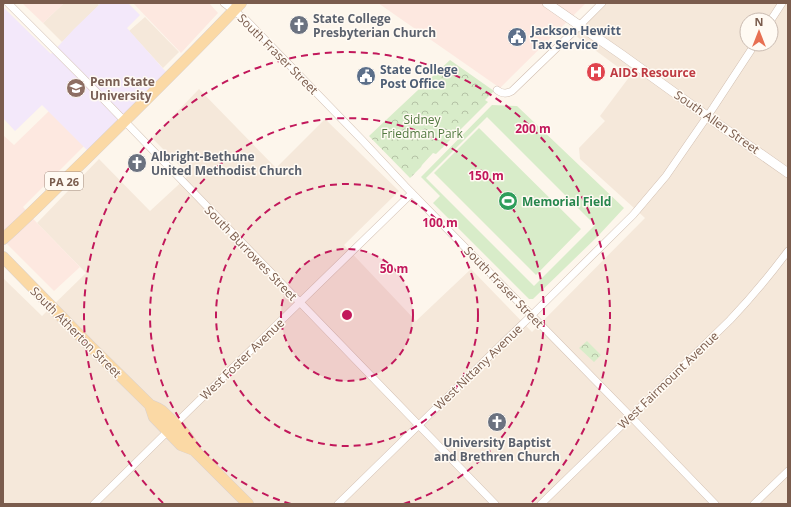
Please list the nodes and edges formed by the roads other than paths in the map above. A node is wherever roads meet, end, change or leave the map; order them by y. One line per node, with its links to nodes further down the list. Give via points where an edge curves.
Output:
1 (8, 3): 12 (street, South Burrowes Street)
2 (224, 3): 6 (street, South Fraser Street)
3 (547, 3): 8 (street, South Allen Street)
4 (602, 3): 8 (street)
5 (782, 3): 7 (street)
6 (238, 7): 12 (main road, PA 26); 14 (street, South Fraser Street, via 246,20)
7 (776, 12)
8 (580, 26): 10 (street, via 512,91 505,93); 11 (street, South Allen Street)
9 (750, 52): 11 (street, West Nittany Avenue)
10 (497, 90)
11 (708, 117): 13 (street, South Allen Street); 19 (street, West Nittany Avenue, via 666,176 633,215)
12 (124, 122): 15 (main road, PA 26); 18 (street, South Burrowes Street)
13 (788, 173)
14 (412, 193): 18 (street, West Foster Avenue); 19 (street, South Fraser Street)
15 (3, 239)
16 (788, 251): 20 (street, West Fairmount Avenue, via 730,320)
17 (3, 257): 22 (main road, South Atherton Street, via 150,406 162,411)
18 (299, 303): 21 (street, South Burrowes Street); 22 (street, West Foster Avenue)
19 (532, 315): 20 (street, South Fraser Street); 21 (street, West Nittany Avenue)
20 (631, 417): 28 (street, West Fairmount Avenue); 29 (street, South Fraser Street)
21 (418, 425): 26 (street, West Nittany Avenue); 27 (street, South Burrowes Street)
22 (171, 428): 24 (street, West Foster Avenue); 25 (main road, South Atherton Street, via 188,437 194,450)
23 (788, 472): 30 (street)
24 (94, 504)
25 (248, 504)
26 (338, 504)
27 (495, 504)
28 (541, 504)
29 (715, 504)
30 (754, 504)

